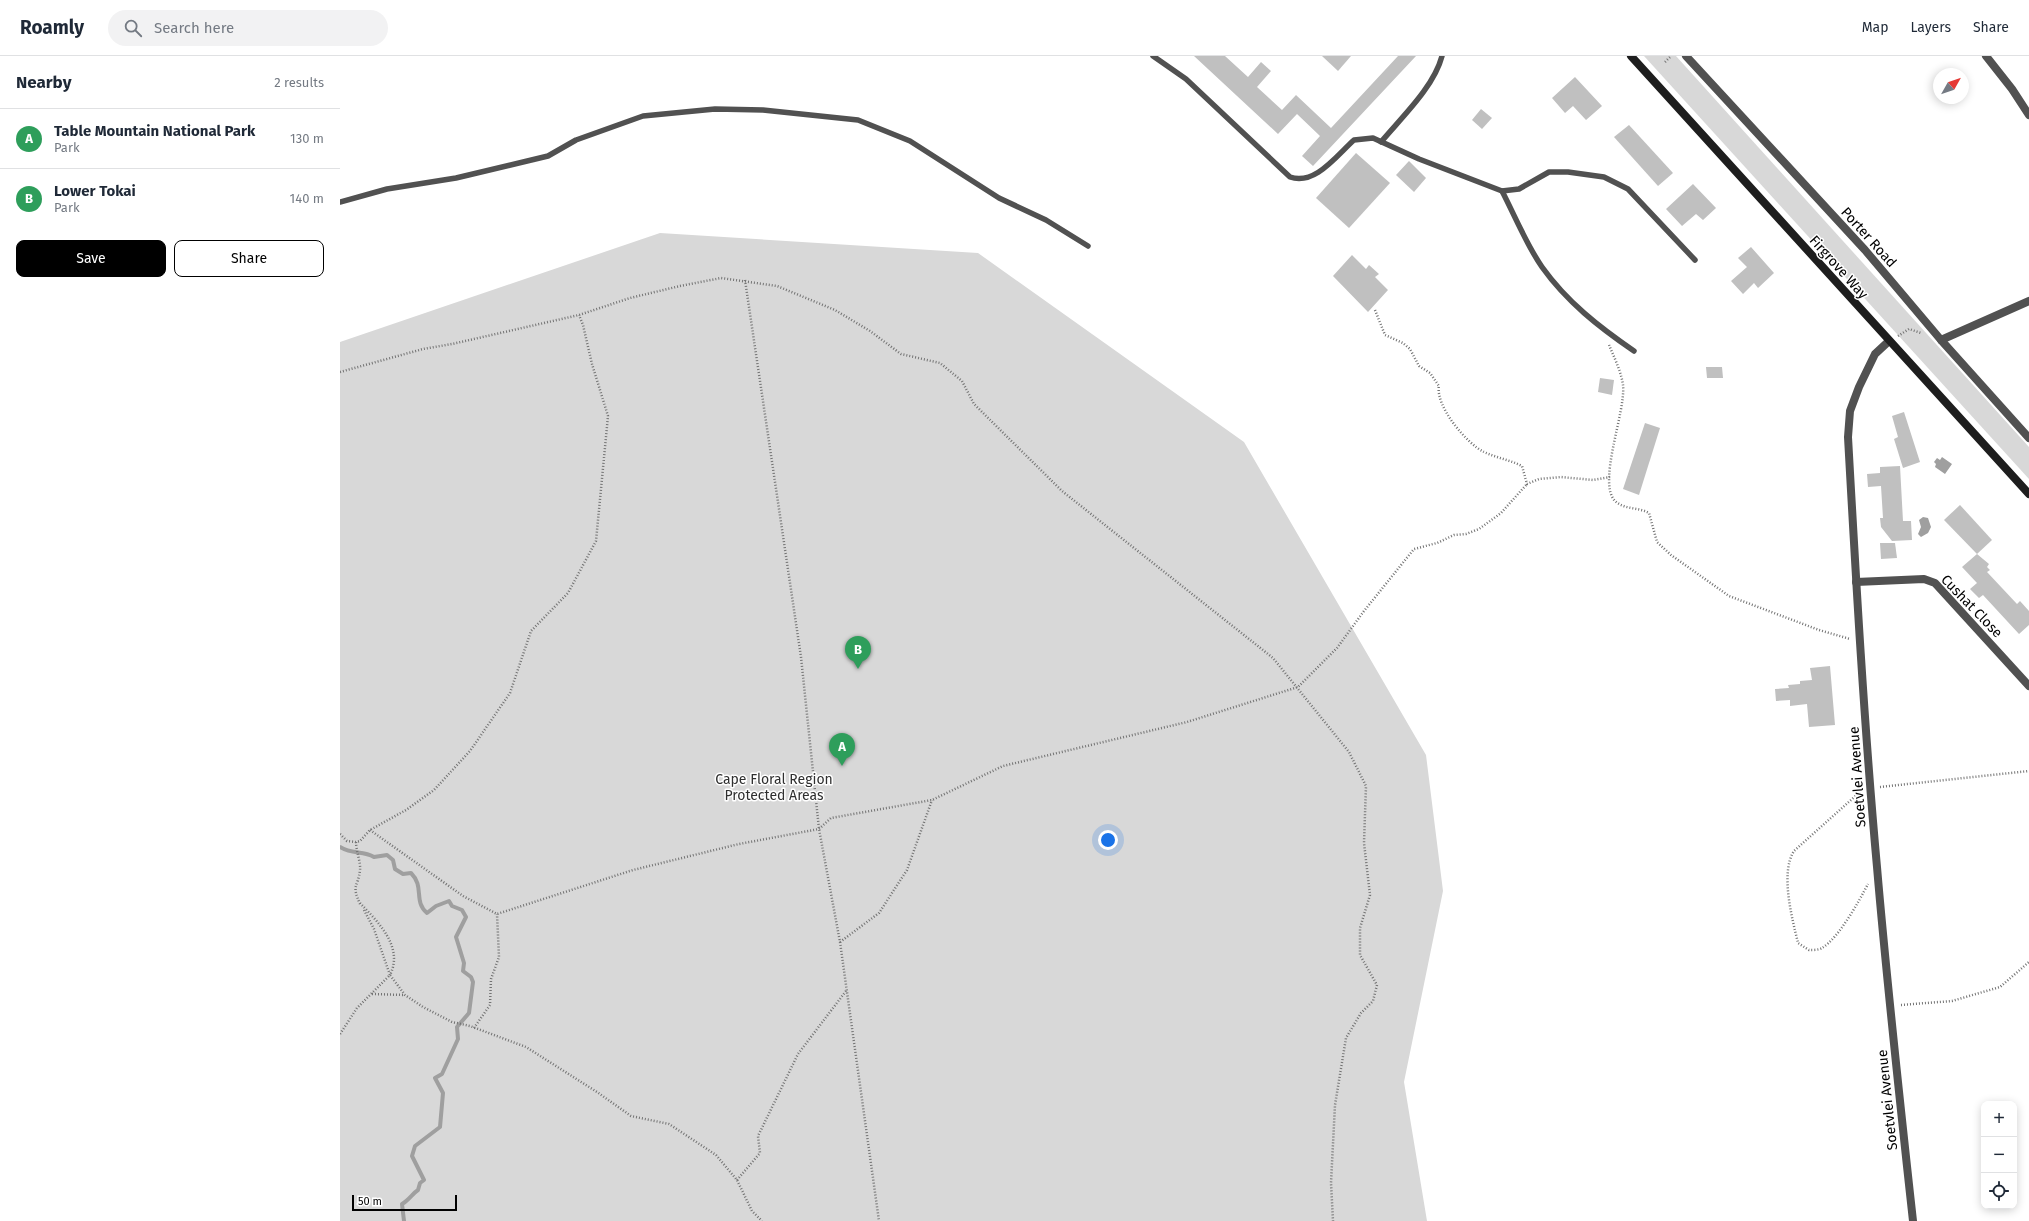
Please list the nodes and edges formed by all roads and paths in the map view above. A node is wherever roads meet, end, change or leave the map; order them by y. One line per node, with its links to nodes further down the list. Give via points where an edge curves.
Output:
1 (1153, 56): 9 (lane, via 1186,78 1290,177 1303,180 1321,171 1354,140 1373,138)
2 (1442, 56): 9 (lane, via 1427,85)
3 (1631, 56): 20 (street, Firgrove Way)
4 (1671, 56): 7 (path)
5 (1686, 56): 19 (street, Porter Road, via 1865,250)
6 (1986, 56): 8 (street)
7 (1665, 62)
8 (2029, 115)
9 (1381, 142): 10 (lane)
10 (1502, 191): 13 (lane, via 1519,189 1549,172 1604,177 1628,189); 18 (lane, via 1542,267 1568,299)
11 (340, 202): 12 (lane, via 387,189 456,178 548,156 576,140 643,116 715,109 764,110 858,120 910,141 999,198 1046,220)
12 (1088, 246)
13 (1695, 260)
14 (745, 280): 17 (path, via 721,278 680,286); 30 (path, via 778,286 835,310 901,354 940,363 962,381 974,404 1062,491 1273,658); 34 (path, via 801,657)
15 (2029, 301): 19 (street)
16 (1375, 310): 25 (path, via 1385,335 1403,343 1410,349 1419,366 1434,377 1439,386 1439,398 1450,419 1466,438 1483,452 1522,466)
17 (579, 314): 22 (path, via 423,349); 35 (path, via 608,416 596,541 568,593 531,631 510,693 470,751 434,790 406,810)
18 (1607, 331): 21 (lane); 24 (path, via 1623,386)
19 (1940, 340): 20 (path, via 1909,329); 23 (street, Porter Road)
20 (1889, 341): 26 (street, Firgrove Way); 27 (street, Soetvlei Avenue, via 1875,354 1850,410 1848,437)
21 (1634, 351)
22 (340, 372)
23 (2029, 438)
24 (1610, 476): 25 (path, via 1593,480 1561,477); 28 (path, via 1609,492 1615,501 1623,506 1649,513 1657,542 1701,578 1729,596 1819,630)
25 (1527, 484): 30 (path, via 1502,513 1479,529 1414,549 1337,648)
26 (2029, 494)
27 (1856, 582): 28 (street, Soetvlei Avenue); 29 (street, Cushat Close, via 1924,579 1935,583)
28 (1860, 642): 32 (street, Soetvlei Avenue)
29 (2029, 686)
30 (1298, 687): 33 (path, via 1187,722 1003,766); 53 (path, via 1349,752 1366,786 1364,843 1370,894 1360,928 1360,955 1377,985 1373,1001 1361,1013 1346,1038 1335,1105)
31 (2029, 771): 32 (path)
32 (1871, 786): 38 (street, Soetvlei Avenue); 38 (path, via 1799,846 1788,860 1789,905 1798,943 1810,950 1822,948 1855,910)
33 (932, 800): 34 (path, via 831,818); 41 (path, via 907,870 880,913)
34 (819, 829): 40 (path, via 739,844 633,870); 41 (path)
35 (370, 830): 37 (path); 40 (path, via 456,892)
36 (340, 834): 37 (path, via 347,841)
37 (356, 843): 39 (path, via 360,871 355,885)
38 (1877, 866): 47 (street, Soetvlei Avenue)
39 (360, 903): 43 (path, via 374,929); 43 (path, via 390,940 394,956)
40 (497, 914): 48 (path, via 499,956 491,979 490,1005)
41 (840, 942): 44 (path)
42 (2029, 962): 47 (path, via 2000,987 1952,1001)
43 (390, 975): 45 (path); 46 (path)
44 (846, 990): 50 (path, via 798,1054 758,1136 760,1152); 52 (path)
45 (372, 994): 46 (path); 49 (path, via 357,1008)
46 (405, 995): 48 (path, via 423,1008 452,1022)
47 (1889, 1006): 54 (street, Soetvlei Avenue)
48 (474, 1028): 50 (path, via 526,1048 631,1116 669,1124 716,1155)
49 (340, 1034)
50 (737, 1180): 51 (path, via 752,1211)
51 (762, 1221)
52 (879, 1221)
53 (1333, 1221)
54 (1913, 1221)

